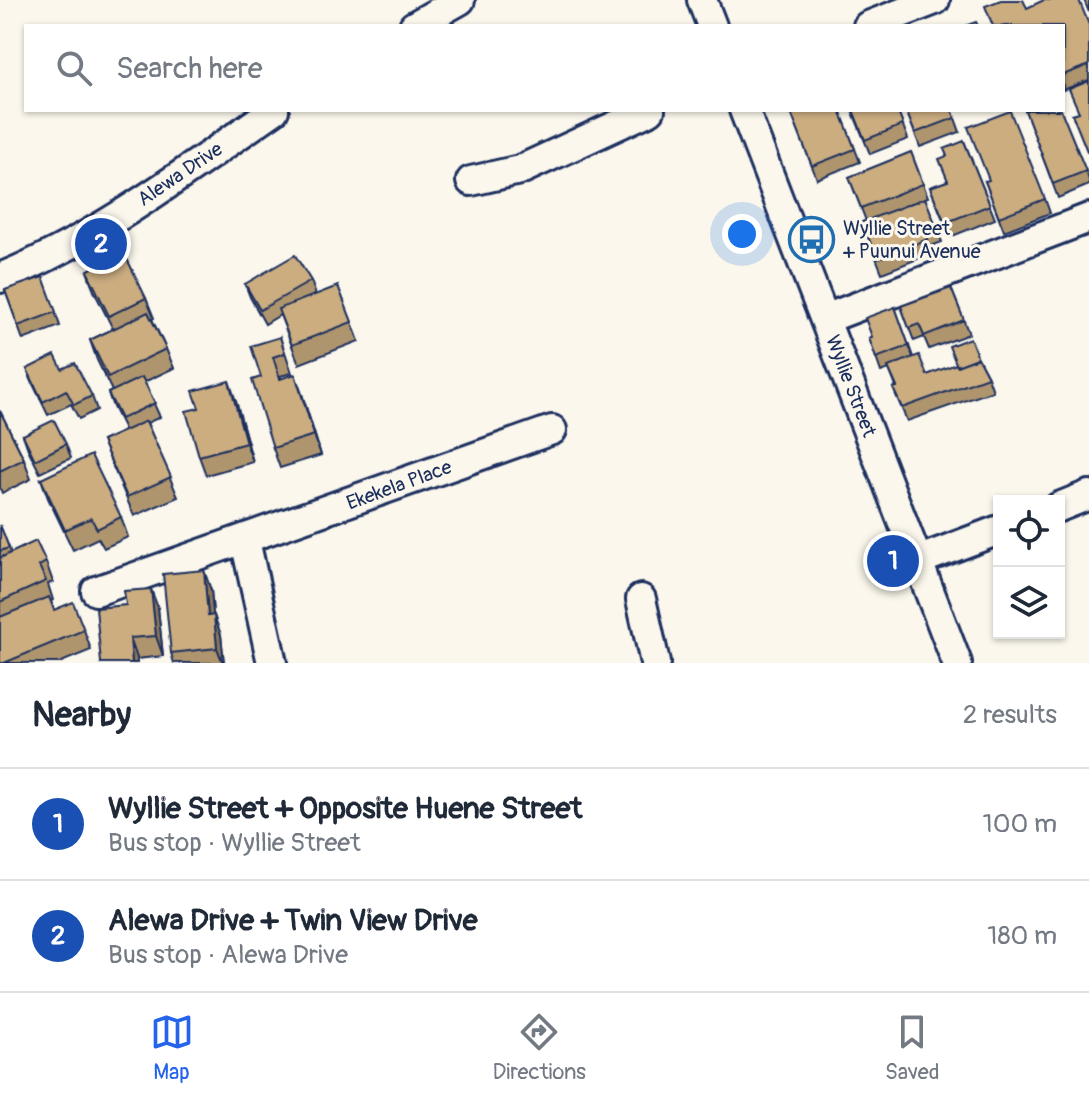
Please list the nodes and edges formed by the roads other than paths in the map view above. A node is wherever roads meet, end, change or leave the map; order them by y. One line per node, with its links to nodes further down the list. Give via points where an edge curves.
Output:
1 (460, 0): 4 (street)
2 (702, 0): 5 (street)
3 (935, 0): 6 (street)
4 (418, 24)
5 (711, 24)
6 (873, 24)
7 (271, 112): 12 (street, Alewa Drive, via 110,220 46,259)
8 (646, 112): 10 (street, via 520,170)
9 (745, 112): 13 (street, Wyllie Street)
10 (471, 181)
11 (1089, 218): 13 (street)
12 (0, 278)
13 (825, 319): 19 (street, Wyllie Street)
14 (552, 430): 18 (street, Ekekela Place)
15 (1089, 495): 16 (street)
16 (1065, 505)
17 (993, 532): 19 (street)
18 (245, 540): 20 (street, Ekekela Place); 22 (street)
19 (917, 561): 24 (street, Wyllie Street)
20 (96, 591)
21 (641, 599): 23 (street)
22 (272, 663)
23 (655, 663)
24 (957, 663)

